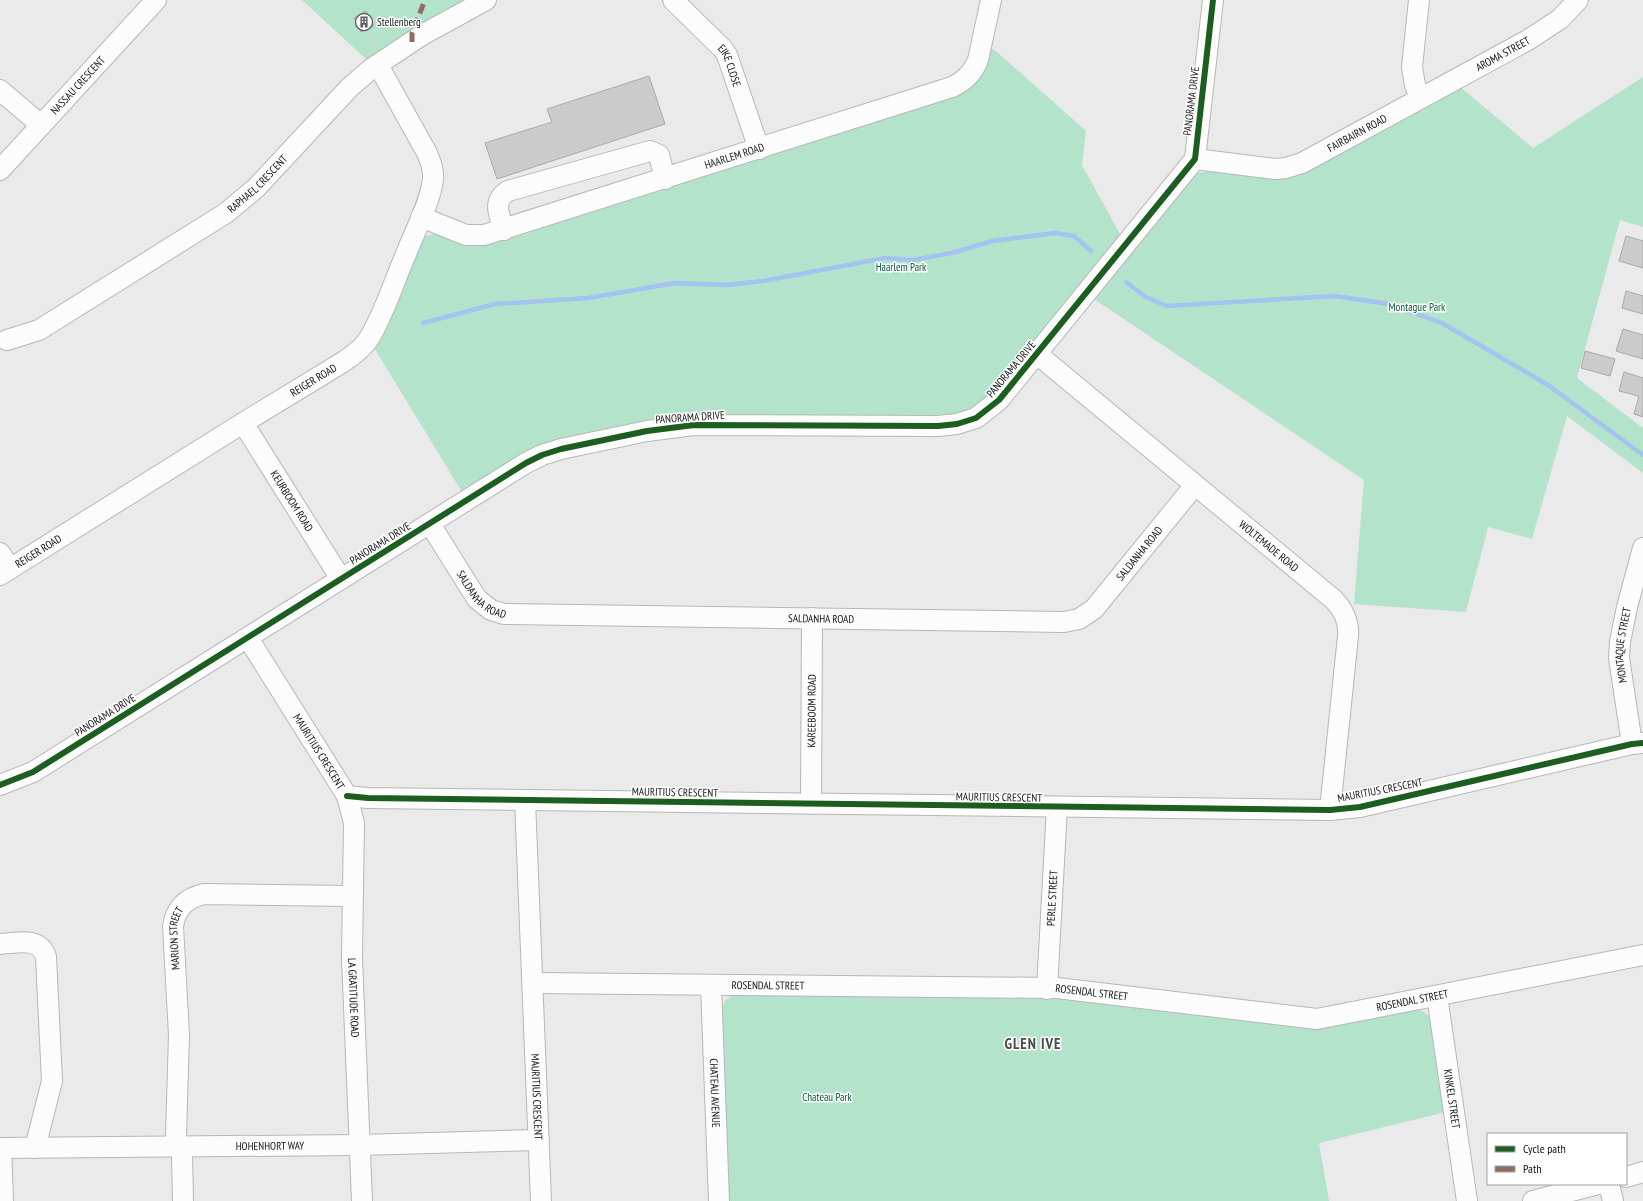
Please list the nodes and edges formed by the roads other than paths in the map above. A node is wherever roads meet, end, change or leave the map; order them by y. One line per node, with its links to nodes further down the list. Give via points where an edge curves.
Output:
1 (156, 0): 11 (street, NASSAU CRESCENT)
2 (486, 0): 8 (street, RAPHAEL CRESCENT, via 422,35)
3 (673, 0): 12 (street, EIKE CLOSE, via 727,55)
4 (991, 0): 12 (street, HAARLEM ROAD, via 978,60 971,74 959,84)
5 (1213, 0): 13 (street, PANORAMA DRIVE)
6 (1420, 0): 10 (street, via 1412,67)
7 (1578, 0): 10 (street, AROMA STREET, via 1549,28)
8 (378, 65): 16 (street, REIGER ROAD, via 431,162 432,186); 18 (street, RAPHAEL CRESCENT, via 350,87 256,188 226,213 39,330)
9 (0, 90): 11 (street)
10 (1420, 98): 13 (street, FAIRBAIRN ROAD, via 1294,166 1275,169)
11 (41, 125): 14 (street, NASSAU CRESCENT)
12 (759, 149): 15 (street, HAARLEM ROAD)
13 (1194, 159): 19 (street, PANORAMA DRIVE)
14 (0, 170)
15 (665, 179): 17 (street, HAARLEM ROAD); 17 (street, via 659,155 650,151 508,191 499,199 497,205)
16 (421, 217): 17 (street, HAARLEM ROAD, via 466,235 484,236); 20 (street, REIGER ROAD, via 367,341 343,362)
17 (504, 230)
18 (2, 340)
19 (1037, 354): 21 (street, WOLTEMADE ROAD); 22 (street, PANORAMA DRIVE, via 992,407 976,418 958,424 694,425 647,431 542,455)
20 (242, 423): 24 (street, REIGER ROAD); 25 (street, KEURBOOM ROAD)
21 (1195, 485): 26 (street, SALDANHA ROAD, via 1094,609 1080,619 1064,622); 34 (street, WOLTEMADE ROAD, via 1333,599 1346,616 1348,636)
22 (430, 524): 25 (street, PANORAMA DRIVE); 26 (street, SALDANHA ROAD, via 477,598 483,605 504,614)
23 (1643, 548): 28 (street, MONTAQUE STREET, via 1627,608 1619,658)
24 (3, 566)
25 (341, 579): 27 (street, PANORAMA DRIVE)
26 (812, 618): 32 (street, KAREEBOOM ROAD)
27 (248, 638): 29 (street, PANORAMA DRIVE, via 33,772); 30 (street, MAURITIUS CRESCENT)
28 (1638, 744): 34 (street, MAURITIUS CRESCENT, via 1367,805)
29 (0, 785)
30 (347, 796): 31 (street, MAURITIUS CRESCENT); 35 (street, LA GRATITUDE ROAD, via 354,823)
31 (525, 800): 32 (street, MAURITIUS CRESCENT); 38 (street, MAURITIUS CRESCENT)
32 (811, 804): 33 (street, MAURITIUS CRESCENT)
33 (1057, 807): 34 (street, MAURITIUS CRESCENT); 40 (street, PERLE STREET)
34 (1330, 810)
35 (352, 896): 43 (street, LA GRATITUDE ROAD); 44 (street, MARION STREET, via 204,894 189,899 177,911 173,926 178,1035 176,1136)
36 (0, 944): 46 (street, via 36,943 44,951 46,958 52,1081)
37 (1643, 955): 41 (street, ROSENDAL STREET)
38 (533, 983): 39 (street, ROSENDAL STREET); 42 (street, MAURITIUS CRESCENT)
39 (711, 985): 40 (street, ROSENDAL STREET); 55 (street, CHATEAU AVENUE)
40 (1047, 989): 41 (street, ROSENDAL STREET, via 1057,988 1317,1019)
41 (1437, 996): 56 (street, KINKEL STREET)
42 (539, 1140): 43 (street, HOHENHORT WAY); 54 (street, MAURITIUS CRESCENT)
43 (360, 1145): 44 (street, HOHENHORT WAY); 53 (street, LA GRATITUDE ROAD)
44 (179, 1147): 46 (street, HOHENHORT WAY); 52 (street, MARION STREET, via 182,1156)
45 (0, 1148): 46 (street, HOHENHORT WAY); 51 (street)
46 (34, 1148)
47 (1643, 1172): 48 (street)
48 (1627, 1177)
49 (1594, 1185): 57 (street)
50 (1609, 1185): 58 (street)
51 (3, 1201)
52 (183, 1201)
53 (362, 1201)
54 (541, 1201)
55 (719, 1201)
56 (1467, 1201)
57 (1533, 1201)
58 (1613, 1201)

